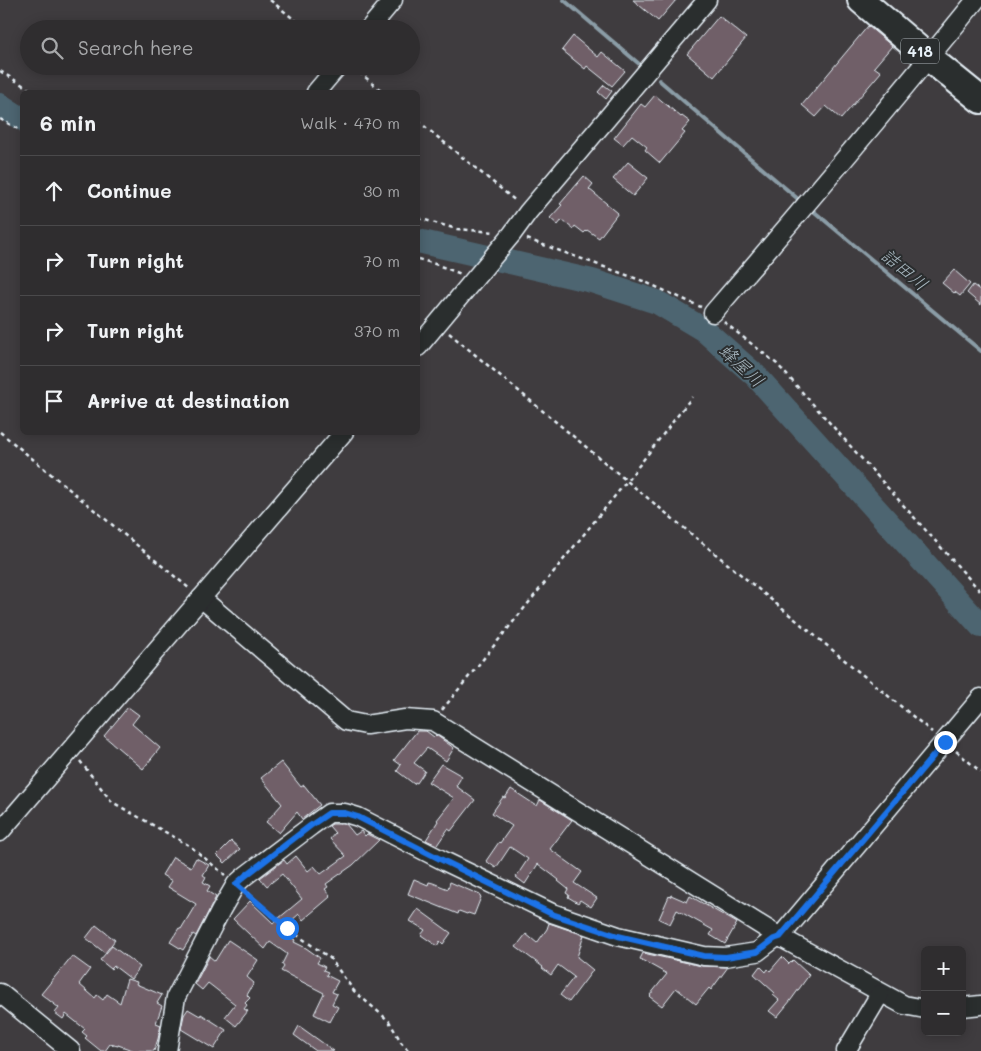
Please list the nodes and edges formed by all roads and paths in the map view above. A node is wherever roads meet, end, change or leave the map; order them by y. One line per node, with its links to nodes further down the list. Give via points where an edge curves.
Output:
1 (270, 0): 6 (path)
2 (393, 0): 7 (street)
3 (707, 0): 19 (street)
4 (860, 0): 8 (highway, 418)
5 (976, 0): 8 (street)
6 (295, 20)
7 (377, 20)
8 (929, 58): 15 (highway, 418); 24 (street)
9 (0, 71): 12 (path)
10 (330, 75): 13 (street)
11 (363, 75): 14 (path)
12 (31, 90)
13 (318, 90)
14 (381, 90)
15 (981, 100)
16 (0, 119): 18 (path)
17 (420, 123): 19 (path)
18 (20, 131)
19 (528, 212): 21 (street)
20 (420, 219): 21 (path)
21 (508, 238): 23 (street); 24 (path, via 643,281)
22 (420, 260): 23 (path)
23 (476, 277): 25 (street)
24 (713, 313): 31 (path, via 777,364)
25 (438, 324): 26 (street); 30 (path)
26 (420, 345)
27 (692, 397): 30 (path)
28 (0, 432): 32 (path)
29 (341, 435): 32 (street)
30 (627, 482): 34 (path); 35 (path)
31 (981, 592)
32 (201, 598): 34 (street, via 346,721 366,725 405,719); 36 (street)
33 (981, 698): 35 (street)
34 (433, 721): 40 (street)
35 (945, 742): 37 (path); 40 (street)
36 (71, 749): 38 (street); 39 (path, via 112,802 190,846)
37 (981, 772)
38 (0, 832)
39 (236, 884): 40 (street, via 329,813 345,813 552,914 618,936 704,956 726,957 757,952); 47 (street, via 176,997); 48 (path, via 287,928 330,958 354,991 389,1021)
40 (780, 937): 42 (street)
41 (0, 993): 46 (street)
42 (880, 994): 45 (street, via 904,1006); 49 (street)
43 (981, 1005): 44 (street)
44 (966, 1007)
45 (921, 1008)
46 (71, 1051)
47 (167, 1051)
48 (409, 1051)
49 (846, 1051)

